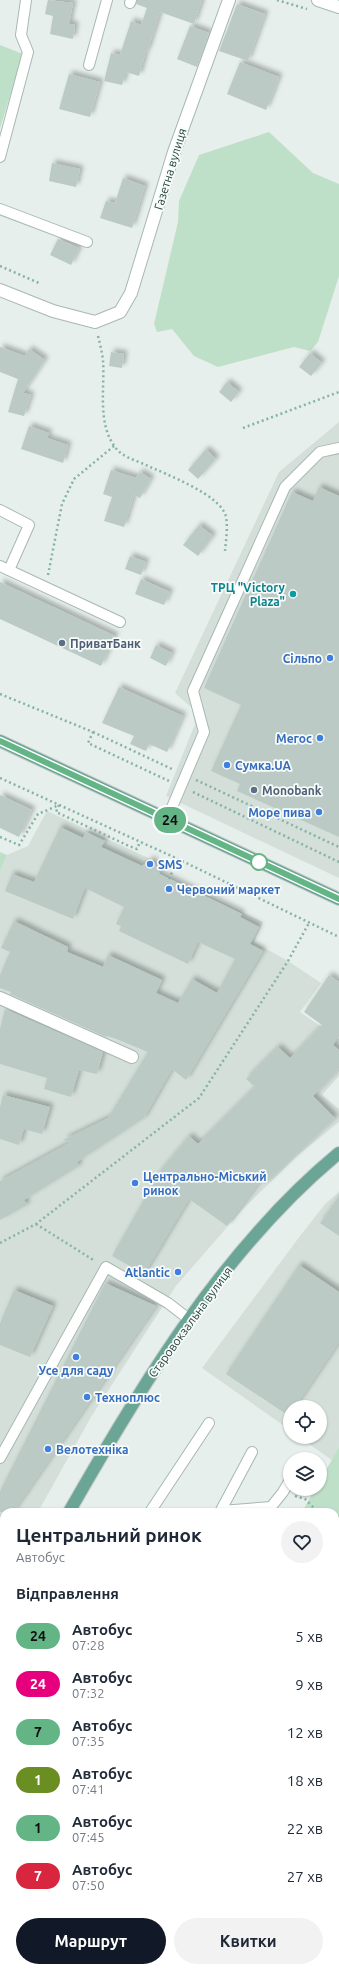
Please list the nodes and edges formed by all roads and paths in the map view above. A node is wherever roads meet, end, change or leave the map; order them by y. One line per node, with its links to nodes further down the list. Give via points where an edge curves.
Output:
1 (26, 0): 7 (lane, via 21,35 28,52)
2 (107, 0): 6 (lane)
3 (229, 0): 13 (street, Газетна вулиця, via 174,152 131,293 120,312)
4 (318, 0): 5 (street)
5 (339, 7)
6 (89, 65)
7 (0, 157)
8 (0, 209): 9 (lane)
9 (87, 242)
10 (0, 266): 11 (path)
11 (39, 283)
12 (0, 290): 13 (street, via 53,311)
13 (95, 322): 16 (path, via 102,358 104,414)
14 (339, 392): 15 (path)
15 (243, 428)
16 (114, 446): 19 (path, via 121,454 167,475 220,505 226,516); 21 (path, via 74,479 62,504)
17 (339, 448): 27 (lane, via 320,452 285,487 193,691 204,732)
18 (0, 510): 20 (lane, via 29,525)
19 (225, 551)
20 (4, 568): 21 (lane)
21 (46, 588): 22 (lane)
22 (120, 622)
23 (0, 694): 24 (path)
24 (93, 732): 26 (path); 29 (path, via 88,743)
25 (0, 741): 31 (main road)
26 (166, 766)
27 (186, 775): 29 (lane); 34 (path)
28 (0, 778): 30 (path)
29 (181, 786): 31 (lane); 36 (path)
30 (59, 805): 32 (path, via 38,814 19,845); 33 (path); 33 (path, via 56,812 123,843 137,849)
31 (167, 819): 38 (main road)
32 (0, 836)
33 (140, 842): 35 (path)
34 (339, 847)
35 (178, 860): 37 (path); 39 (path)
36 (339, 862)
37 (169, 879)
38 (339, 899)
39 (309, 923): 40 (path); 44 (path, via 288,962 199,1098)
40 (339, 937)
41 (0, 998): 42 (street)
42 (132, 1057)
43 (339, 1153): 47 (main road, Старовокзальна вулиця, via 277,1209 244,1247)
44 (36, 1224): 45 (path); 46 (path)
45 (0, 1243)
46 (106, 1268): 47 (lane, via 168,1303); 50 (lane)
47 (190, 1320): 53 (main road, Старовокзальна вулиця, via 114,1432)
48 (209, 1423): 54 (lane)
49 (252, 1452): 55 (lane)
50 (0, 1458)
51 (283, 1492): 56 (lane)
52 (296, 1496): 57 (path, via 305,1499)
53 (71, 1508)
54 (153, 1508)
55 (222, 1508)
56 (271, 1508)
57 (314, 1508)

